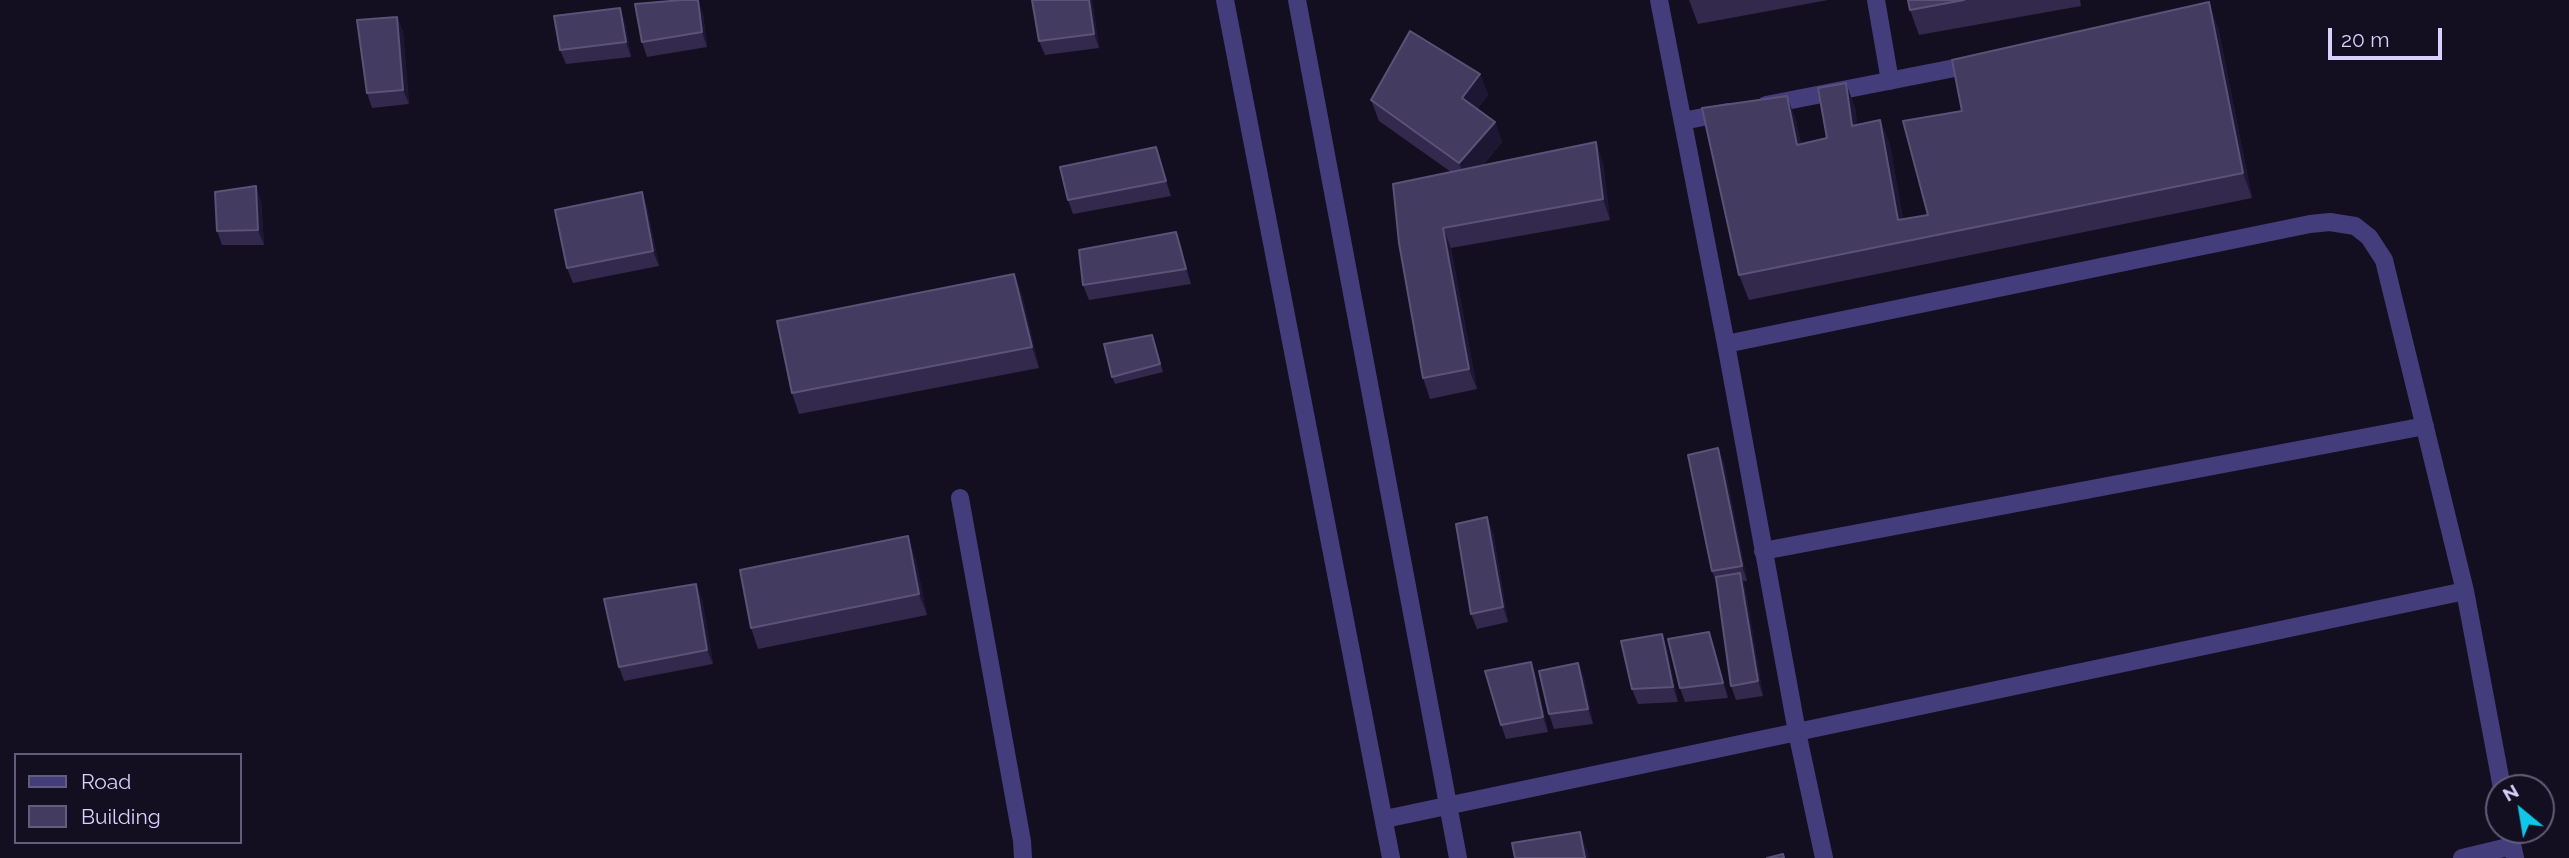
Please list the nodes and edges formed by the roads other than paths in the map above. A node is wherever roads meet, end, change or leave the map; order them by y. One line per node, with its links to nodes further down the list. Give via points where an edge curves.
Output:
1 (1225, 0): 16 (street)
2 (1297, 0): 15 (street)
3 (1659, 0): 7 (street)
4 (1876, 0): 6 (street)
5 (1997, 60): 6 (street)
6 (1890, 81): 7 (street)
7 (1683, 121): 8 (street)
8 (1726, 344): 9 (street, via 2330,222 2355,226 2384,260); 11 (street)
9 (2425, 426): 11 (street); 12 (street)
10 (960, 498): 18 (street)
11 (1763, 551): 13 (street)
12 (2465, 591): 13 (street); 14 (street)
13 (1797, 732): 15 (street); 21 (street)
14 (2499, 774)
15 (1448, 805): 16 (street); 20 (street)
16 (1385, 819): 19 (street)
17 (2512, 845): 22 (street)
18 (1023, 858)
19 (1391, 858)
20 (1458, 858)
21 (1824, 858)
22 (2462, 858)

